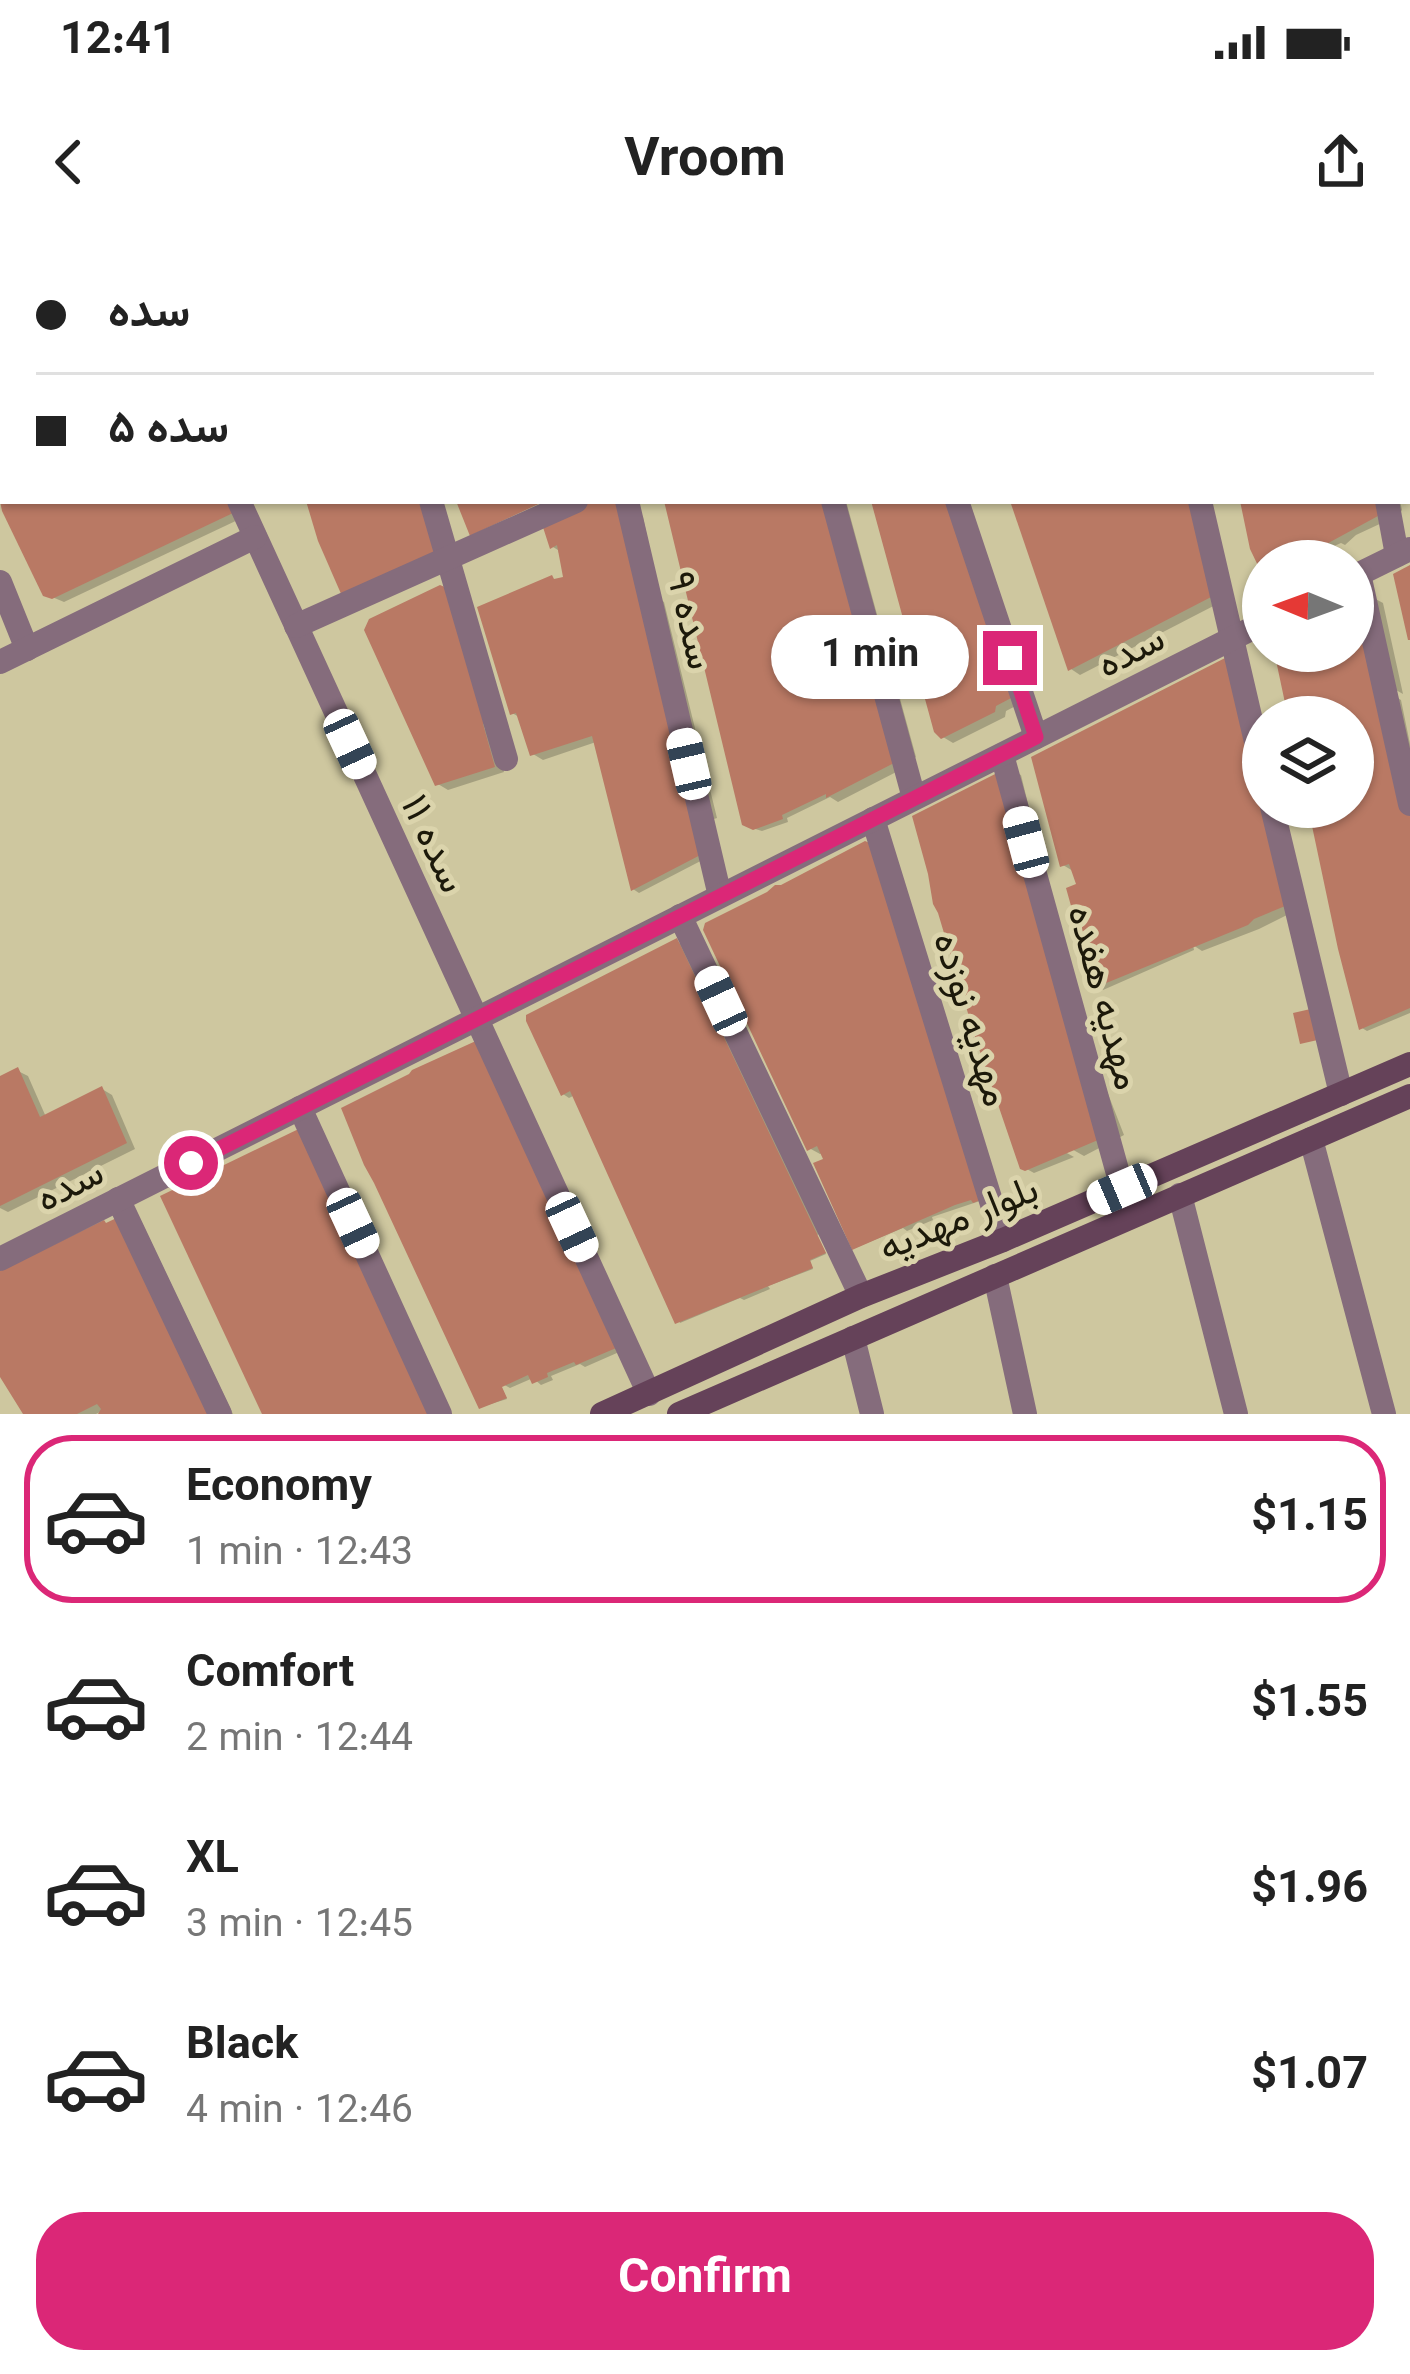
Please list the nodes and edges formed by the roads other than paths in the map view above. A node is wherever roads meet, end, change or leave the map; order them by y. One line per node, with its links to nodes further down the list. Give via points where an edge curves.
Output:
1 (240, 504): 9 (street, سده ۱۱)
2 (432, 504): 11 (street)
3 (569, 504): 11 (street)
4 (628, 504): 28 (street, سده ۹)
5 (834, 504): 24 (street)
6 (958, 504): 21 (street)
7 (1201, 504): 16 (street)
8 (1388, 504): 10 (street)
9 (255, 537): 14 (street, سده ۱۱); 17 (street)
10 (1404, 552): 12 (street)
11 (448, 556): 14 (street); 23 (street)
12 (1374, 567)
13 (0, 582): 17 (street)
14 (296, 626): 30 (street, سده ۱۱)
15 (1242, 634): 16 (street, سده)
16 (1231, 639): 20 (street); 21 (street, سده)
17 (27, 649): 19 (street)
18 (1374, 652): 25 (street)
19 (0, 662)
20 (1245, 696)
21 (1036, 737): 22 (street, سده)
22 (1002, 754): 24 (street, سده); 36 (street, مهدیه هفده)
23 (506, 759)
24 (914, 798): 26 (street, سده)
25 (1410, 804)
26 (873, 819): 28 (street, سده); 39 (street, مهدیه نوزده)
27 (1276, 828): 32 (street)
28 (720, 896): 29 (street, سده)
29 (680, 916): 30 (street, سده); 42 (street)
30 (477, 1019): 34 (street, سده); 44 (street, سده ۱۱)
31 (1410, 1064): 32 (main road, بلوار مهدیه)
32 (1341, 1094): 36 (main road, بلوار مهدیه)
33 (1410, 1096): 35 (main road, بلوار مهدیه)
34 (300, 1108): 38 (street, سده); 47 (street)
35 (1311, 1139): 37 (main road, بلوار مهدیه); 53 (street)
36 (1122, 1189): 39 (main road, بلوار مهدیه)
37 (1180, 1195): 41 (main road, بلوار مهدیه); 52 (street)
38 (118, 1199): 40 (street, سده); 46 (street)
39 (1003, 1240): 42 (main road, بلوار مهدیه)
40 (0, 1259)
41 (994, 1276): 43 (main road, بلوار مهدیه); 51 (street)
42 (861, 1296): 44 (main road, بلوار مهدیه)
43 (854, 1338): 45 (main road, بلوار مهدیه); 50 (street)
44 (649, 1394): 48 (main road, بلوار مهدیه)
45 (729, 1404): 49 (main road, بلوار مهدیه)
46 (220, 1414)
47 (440, 1414)
48 (602, 1414)
49 (680, 1414)
50 (872, 1414)
51 (1025, 1414)
52 (1236, 1414)
53 (1384, 1414)

